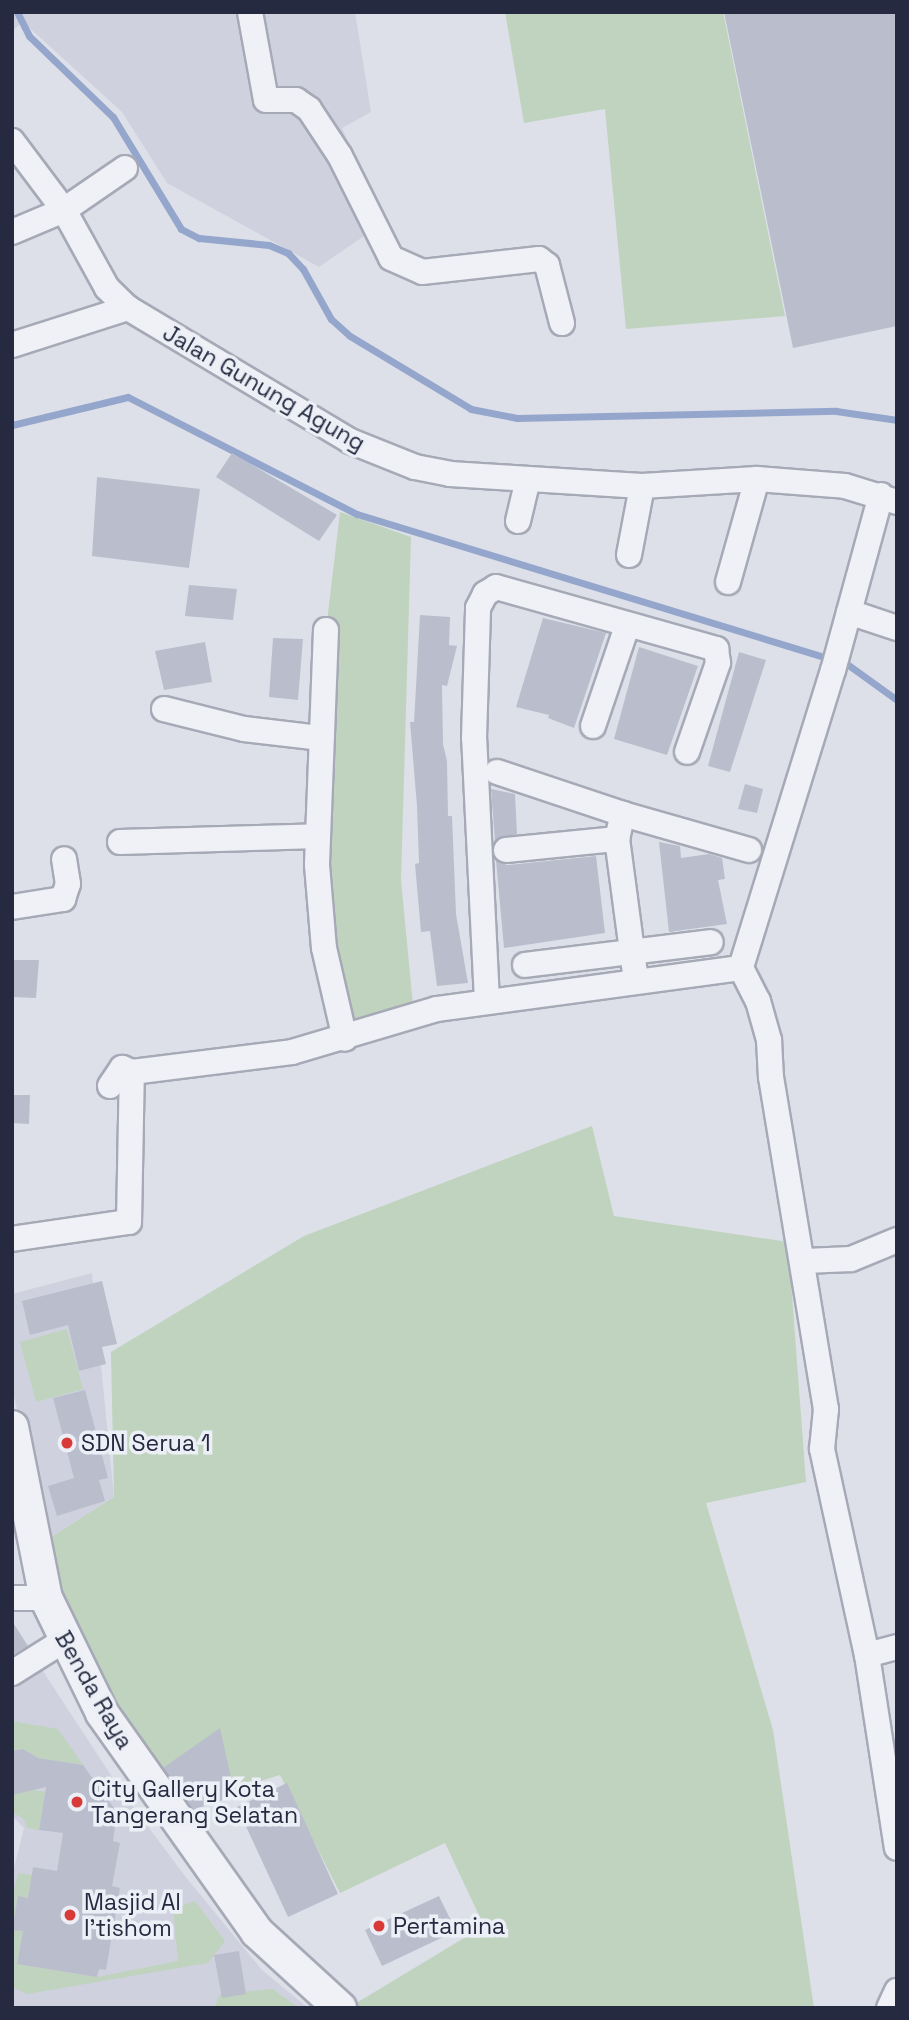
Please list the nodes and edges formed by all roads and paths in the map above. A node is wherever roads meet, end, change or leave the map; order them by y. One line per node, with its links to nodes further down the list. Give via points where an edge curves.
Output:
1 (250, 12): 7 (street, via 266,100 296,100 309,108 340,156 391,258 422,272 539,259 547,265)
2 (12, 141): 4 (street, Jalan Gunung Agung)
3 (125, 168): 4 (street)
4 (64, 210): 5 (street); 6 (street, Jalan Gunung Agung, via 107,288)
5 (12, 232)
6 (128, 308): 8 (street); 9 (street, Jalan Gunung Agung, via 350,441 415,467)
7 (562, 323)
8 (12, 345)
9 (528, 479): 11 (street, Jalan Gunung Agung); 13 (street)
10 (757, 479): 11 (street, Jalan Gunung Agung); 12 (street, Jalan Gunung Agung, via 845,486); 15 (street)
11 (642, 486): 14 (street)
12 (889, 499): 16 (street)
13 (518, 521)
14 (629, 555)
15 (728, 582)
16 (849, 612): 18 (street); 36 (street)
17 (628, 626): 21 (street); 23 (street, via 716,649 718,663); 38 (street, via 496,587 485,594 478,608 474,738)
18 (897, 628)
19 (326, 630): 22 (street)
20 (164, 709): 22 (street, via 244,729)
21 (593, 726)
22 (321, 738): 26 (street)
23 (687, 752)
24 (497, 772): 25 (street)
25 (623, 814): 27 (street); 30 (street)
26 (318, 836): 28 (street); 39 (street, via 324,948)
27 (617, 839): 29 (street); 34 (street)
28 (120, 842)
29 (506, 850)
30 (749, 850)
31 (64, 859): 32 (street, via 68,884 63,899)
32 (12, 907)
33 (711, 942): 34 (street)
34 (632, 954): 35 (street); 37 (street)
35 (525, 965)
36 (741, 968): 37 (street); 44 (street, via 758,1001 769,1040 771,1077)
37 (636, 981): 38 (street)
38 (487, 1001): 39 (street, via 437,1009)
39 (345, 1039): 40 (street, via 292,1052)
40 (132, 1072): 41 (street, via 127,1068 116,1072); 42 (street, via 129,1222)
41 (110, 1086)
42 (12, 1239)
43 (897, 1240): 44 (street, via 851,1259)
44 (805, 1261): 50 (street, via 826,1409 822,1449)
45 (12, 1427): 47 (street, Benda Raya)
46 (12, 1598): 47 (street)
47 (46, 1598): 48 (street, Benda Raya)
48 (63, 1641): 51 (street); 54 (street, Benda Raya, via 102,1713 205,1864 257,1932)
49 (897, 1647): 50 (street)
50 (867, 1655): 52 (street)
51 (12, 1673)
52 (895, 1835)
53 (897, 1991): 55 (street)
54 (340, 2008)
55 (889, 2008)

